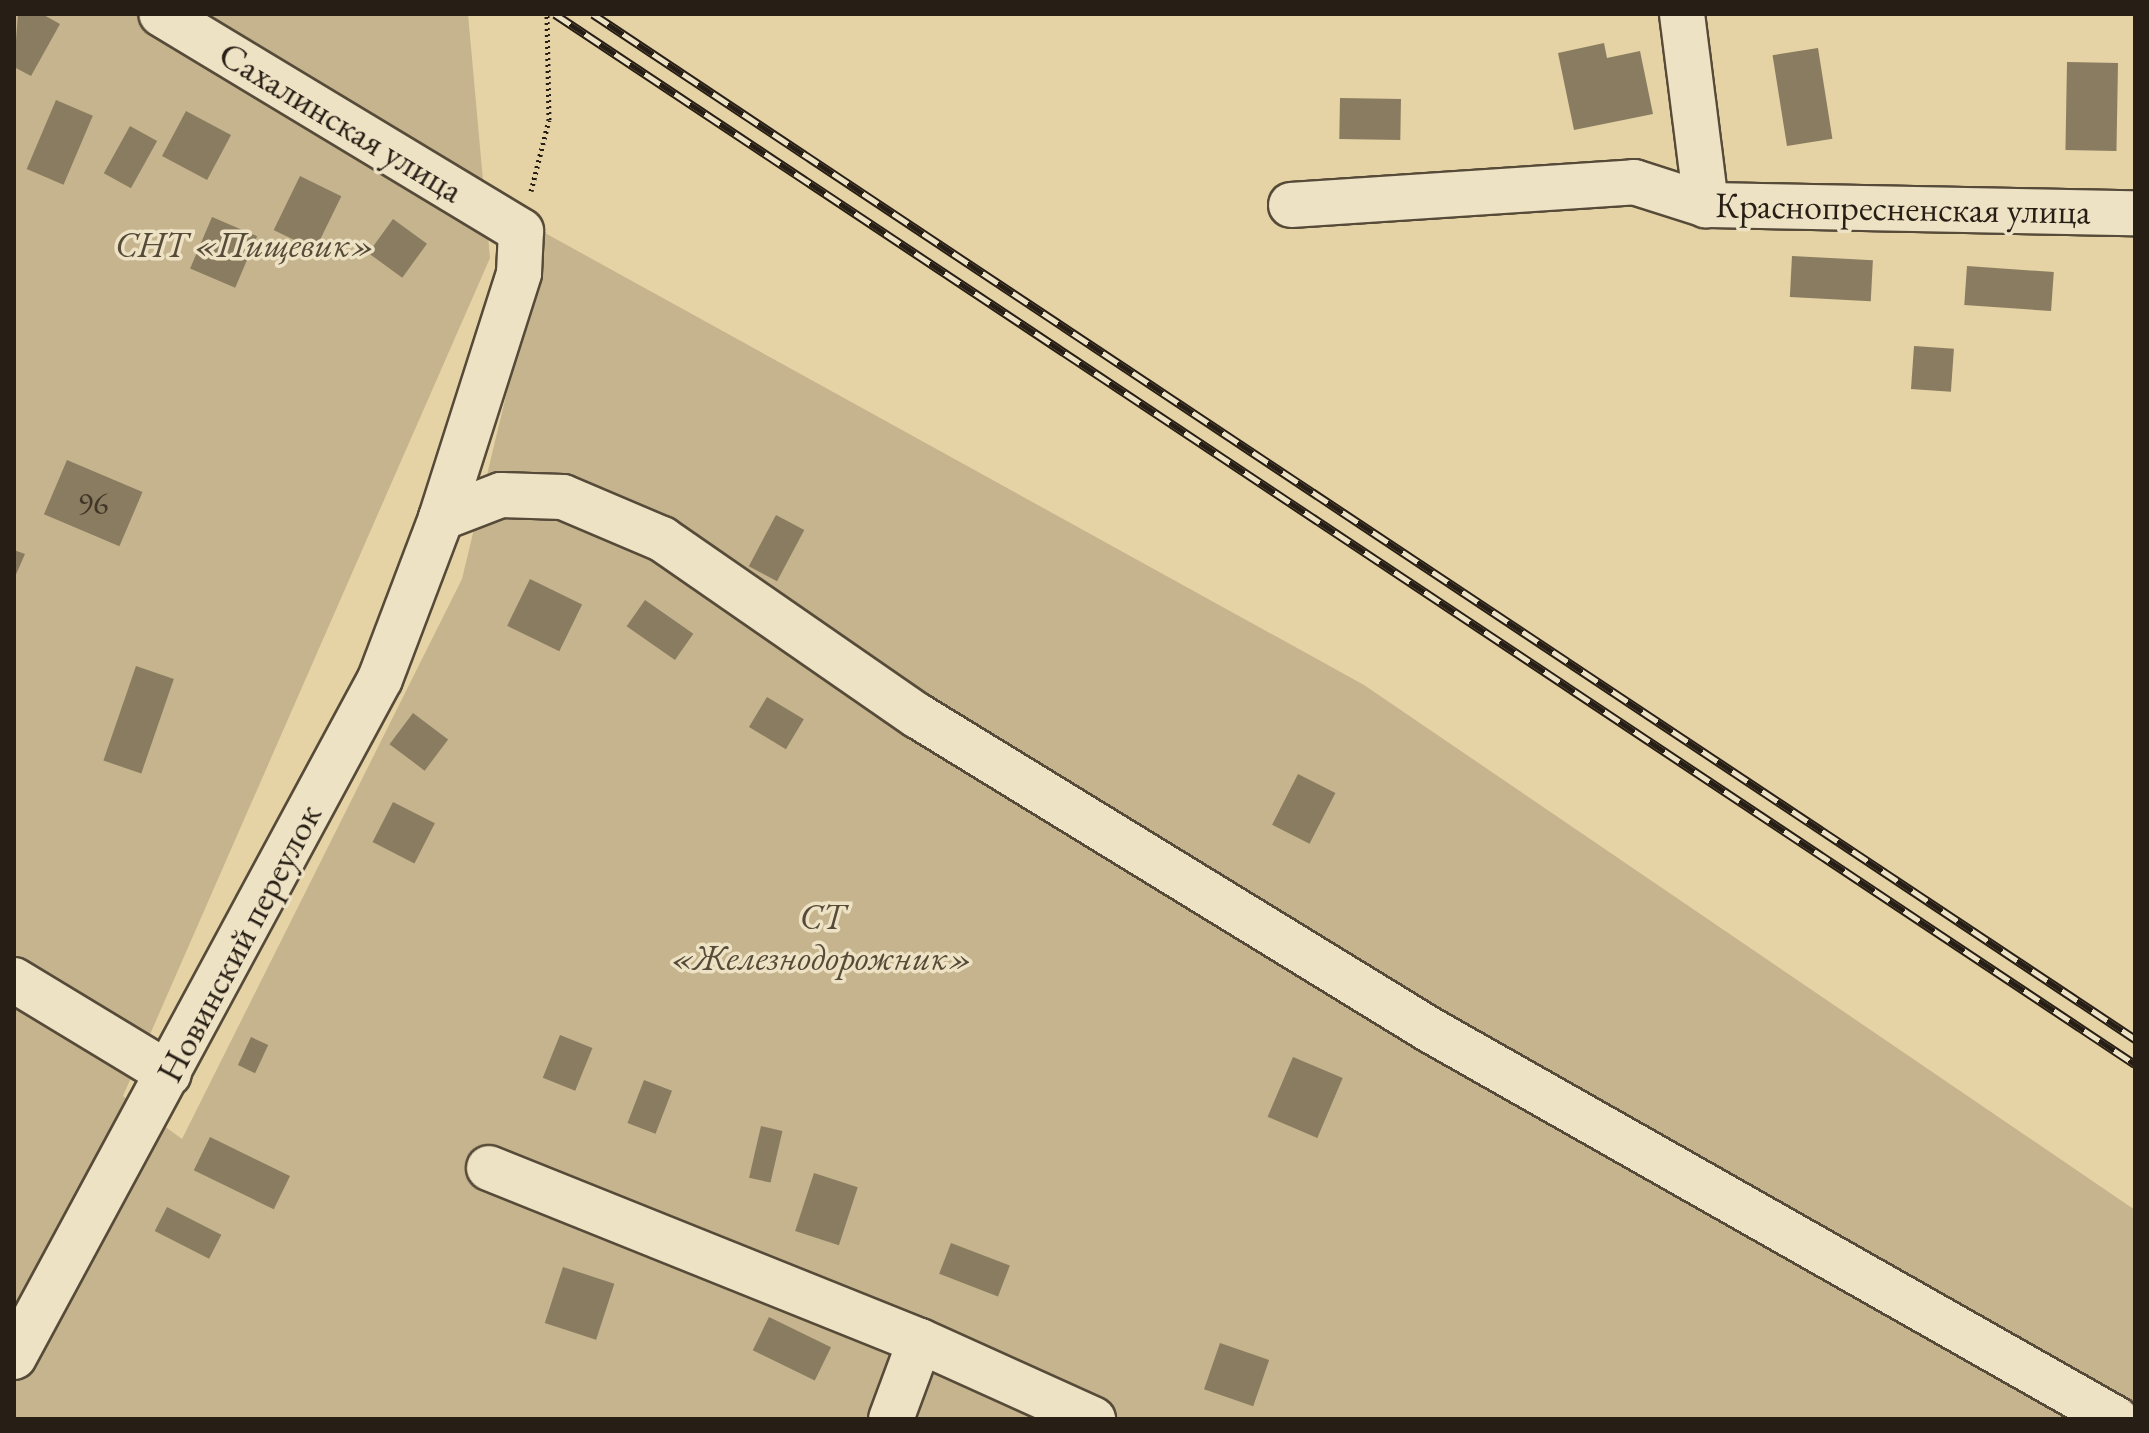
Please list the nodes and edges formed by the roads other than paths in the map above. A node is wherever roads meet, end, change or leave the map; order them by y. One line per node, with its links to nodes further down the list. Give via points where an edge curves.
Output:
1 (161, 14): 6 (street, Сахалинская улица)
2 (1682, 14): 4 (street)
3 (1291, 205): 4 (street, Краснопресненская улица, via 1634,182)
4 (1706, 205): 5 (street, Краснопресненская улица)
5 (2135, 213)
6 (521, 231): 7 (street, Новинский переулок, via 519,273)
7 (441, 518): 9 (street, Новинский переулок, via 380,679); 15 (street, via 501,495 563,497 662,539 918,716 1430,1030)
8 (14, 980): 9 (street)
9 (169, 1074): 12 (street, Новинский переулок)
10 (489, 1168): 11 (street)
11 (920, 1341): 13 (street); 14 (street)
12 (14, 1357)
13 (891, 1419)
14 (1093, 1419)
15 (2116, 1419)

